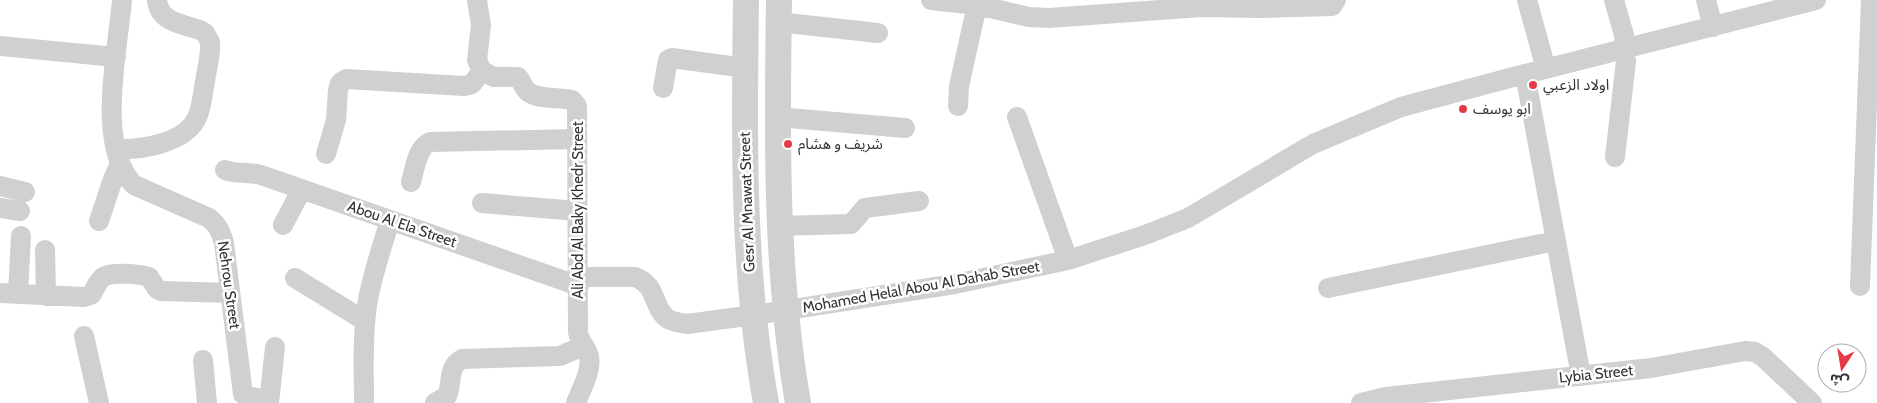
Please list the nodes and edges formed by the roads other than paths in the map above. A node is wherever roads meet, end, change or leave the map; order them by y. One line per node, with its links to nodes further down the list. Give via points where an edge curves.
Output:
1 (122, 0): 18 (street, Nehrou Street)
2 (157, 0): 30 (street, via 158,8 166,18 205,33 210,42 199,114 190,128 167,141)
3 (477, 0): 21 (street, via 481,25 477,60)
4 (746, 0): 19 (street, Gesr Al Mnawat Street)
5 (931, 0): 12 (street)
6 (1336, 0): 12 (street, via 1332,6 1201,7 1050,18 1006,13)
7 (1527, 0): 20 (street)
8 (1614, 0): 17 (street)
9 (1706, 0): 14 (street)
10 (1871, 0): 52 (street)
11 (1810, 1): 14 (street, Mohamed Helal Abou Al Dahab Street)
12 (977, 5): 24 (street, via 959,86)
13 (778, 11): 15 (street); 25 (street, Gesr Al Mnawat Street)
14 (1713, 27): 17 (street, Mohamed Helal Abou Al Dahab Street)
15 (878, 33)
16 (0, 46): 18 (street)
17 (1626, 48): 20 (street, Mohamed Helal Abou Al Dahab Street); 31 (street)
18 (116, 57): 30 (street, Nehrou Street, via 112,115)
19 (745, 68): 23 (street, via 672,58 668,60); 58 (street, Gesr Al Mnawat Street, via 746,220)
20 (1546, 68): 22 (street, Mohamed Helal Abou Al Dahab Street)
21 (482, 71): 28 (street, Ali Abd Al Baky Khedr Street, via 494,77 518,78 533,95 574,101 577,106); 29 (street, via 472,84 464,86 346,79 338,90 336,120)
22 (1525, 74): 47 (street); 49 (street, Mohamed Helal Abou Al Dahab Street, via 1401,107 1295,154 1188,218)
23 (663, 88)
24 (958, 106)
25 (777, 117): 27 (street); 45 (street, Gesr Al Mnawat Street)
26 (1017, 117): 49 (street)
27 (906, 128)
28 (577, 139): 33 (street, via 430,142 421,150); 41 (street, Ali Abd Al Baky Khedr Street)
29 (326, 154)
30 (118, 157): 43 (street); 55 (street, Nehrou Street, via 126,177 134,185 216,223 224,243)
31 (1615, 157)
32 (224, 170): 35 (street, Abou Al Ela Street, via 257,174)
33 (411, 182)
34 (0, 186): 36 (street)
35 (302, 189): 42 (street, Abou Al Ela Street); 44 (street)
36 (26, 192)
37 (919, 201): 45 (street, via 865,208 851,224)
38 (482, 203): 41 (street)
39 (0, 208): 40 (street)
40 (20, 211)
41 (577, 211): 51 (street, Ali Abd Al Baky Khedr Street)
42 (390, 220): 51 (street, Abou Al Ela Street); 59 (street)
43 (99, 221)
44 (283, 225)
45 (779, 226): 57 (street, Gesr Al Mnawat Street)
46 (21, 236): 54 (street)
47 (1555, 241): 53 (street); 64 (street)
48 (45, 250): 56 (street)
49 (1068, 260): 57 (street, Mohamed Helal Abou Al Dahab Street, via 955,284)
50 (295, 278): 59 (street)
51 (578, 282): 58 (street, Mohamed Helal Abou Al Dahab Street, via 641,279 650,286 666,317 674,322 687,324); 61 (street, Ali Abd Al Baky Khedr Street, via 578,332)
52 (1860, 286)
53 (1328, 288)
54 (9, 293): 56 (street)
55 (230, 294): 56 (street, via 161,291 149,277 120,274 105,275 91,295); 65 (street, Nehrou Street, via 243,394)
56 (46, 296)
57 (786, 311): 58 (street, Mohamed Helal Abou Al Dahab Street); 72 (street, Gesr Al Mnawat Street)
58 (754, 316): 71 (street, Gesr Al Mnawat Street)
59 (365, 320): 68 (street)
60 (84, 336): 66 (street)
61 (583, 346): 69 (street, via 560,356 462,359 452,369 447,396); 70 (street, Ali Abd Al Baky Khedr Street, via 590,360)
62 (275, 347): 65 (street)
63 (204, 360): 67 (street)
64 (1581, 376): 73 (street, Lybia Street, via 1386,397); 74 (street, Lybia Street, via 1755,352)
65 (269, 401)
66 (99, 403)
67 (208, 403)
68 (364, 403)
69 (435, 403)
70 (576, 403)
71 (766, 403)
72 (798, 403)
73 (1361, 403)
74 (1812, 403)

